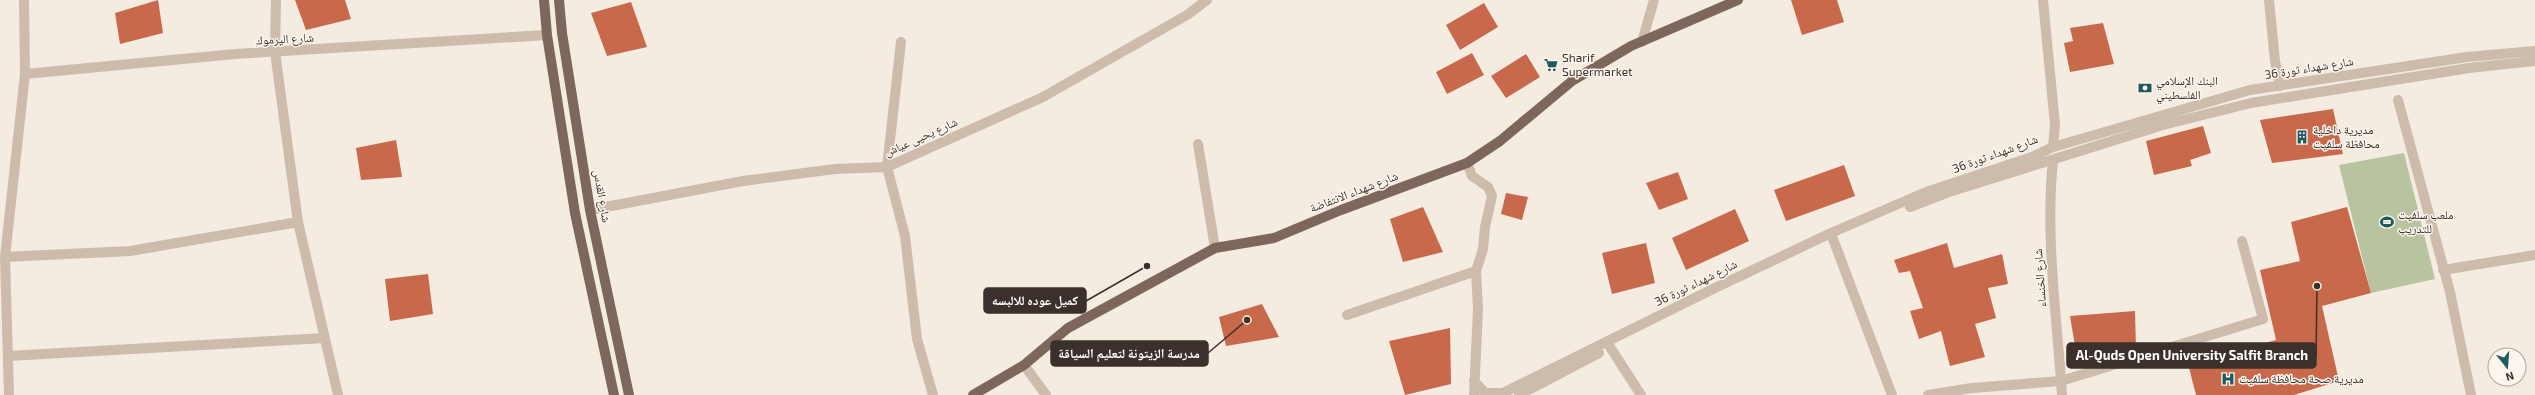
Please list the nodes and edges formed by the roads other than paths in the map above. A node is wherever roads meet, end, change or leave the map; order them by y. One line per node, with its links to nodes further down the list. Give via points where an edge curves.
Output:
1 (24, 0): 16 (street)
2 (276, 0): 14 (street)
3 (544, 0): 10 (main road)
4 (559, 0): 24 (main road, شارع القدس)
5 (1207, 0): 23 (street, شارع يحيى عياش, via 1187,15 1043,97)
6 (1654, 0): 12 (street)
7 (1738, 0): 12 (main road, شارع شهداء الانتفاضة)
8 (2043, 0): 20 (street, via 2055,125)
9 (2269, 0): 17 (street)
10 (547, 35): 14 (street, ِشارع اليرموك); 43 (main road, via 575,213)
11 (901, 42): 23 (street)
12 (1642, 42): 22 (main road, شارع شهداء الانتفاضة, via 1572,81 1500,141)
13 (2535, 51): 17 (street, شارع شهداء ثورة 36, via 2467,57)
14 (275, 52): 16 (street, ِشارع اليرموك); 25 (street)
15 (2535, 61): 21 (street, شارع شهداء ثورة 36, via 2469,68 2251,103 2163,125)
16 (25, 74): 30 (street)
17 (2280, 86): 20 (street, شارع شهداء ثورة 36, via 2250,90)
18 (2398, 100): 31 (street)
19 (1198, 144): 28 (street)
20 (2053, 146): 40 (street, شارع شهداء ثورة 36, via 2032,157 1926,192 1831,233)
21 (2053, 160): 26 (street, شارع شهداء ثورة 36, via 1925,200); 39 (street, شارع الخنساء, via 2050,187 2051,259)
22 (1467, 164): 28 (main road, شارع شهداء الانتفاضة, via 1341,210 1274,238); 32 (street, via 1472,176 1488,187 1492,196 1483,248)
23 (886, 167): 24 (street, شارع يحيى عياش, via 835,169 743,181); 45 (street, via 905,236 917,339)
24 (590, 210): 44 (main road, شارع القدس)
25 (298, 222): 30 (street, via 130,251); 34 (street)
26 (1834, 239): 35 (street, شارع شهداء ثورة 36); 51 (street)
27 (2242, 241): 39 (street, via 2263,319)
28 (1215, 248): 37 (main road, شارع شهداء الانتفاضة, via 1068,328)
29 (2535, 255): 31 (street)
30 (5, 258): 36 (street)
31 (2443, 270): 54 (street, via 2462,345)
32 (1476, 271): 33 (street); 38 (street, via 1478,309)
33 (1347, 314)
34 (326, 338): 36 (street); 42 (street)
35 (1610, 347): 49 (street, شارع شهداء ثورة 36); 50 (street)
36 (8, 356): 41 (street)
37 (1024, 365): 46 (main road, شارع شهداء الانتفاضة); 47 (street)
38 (1474, 381): 40 (street, via 1485,393); 48 (street)
39 (2061, 381): 52 (street, via 1972,388); 53 (street, شارع الخنساء)
40 (1500, 394)
41 (9, 395)
42 (338, 395)
43 (614, 395)
44 (629, 395)
45 (933, 395)
46 (973, 395)
47 (1046, 395)
48 (1474, 395)
49 (1519, 395)
50 (1641, 395)
51 (1892, 395)
52 (1928, 395)
53 (2062, 395)
54 (2471, 395)

